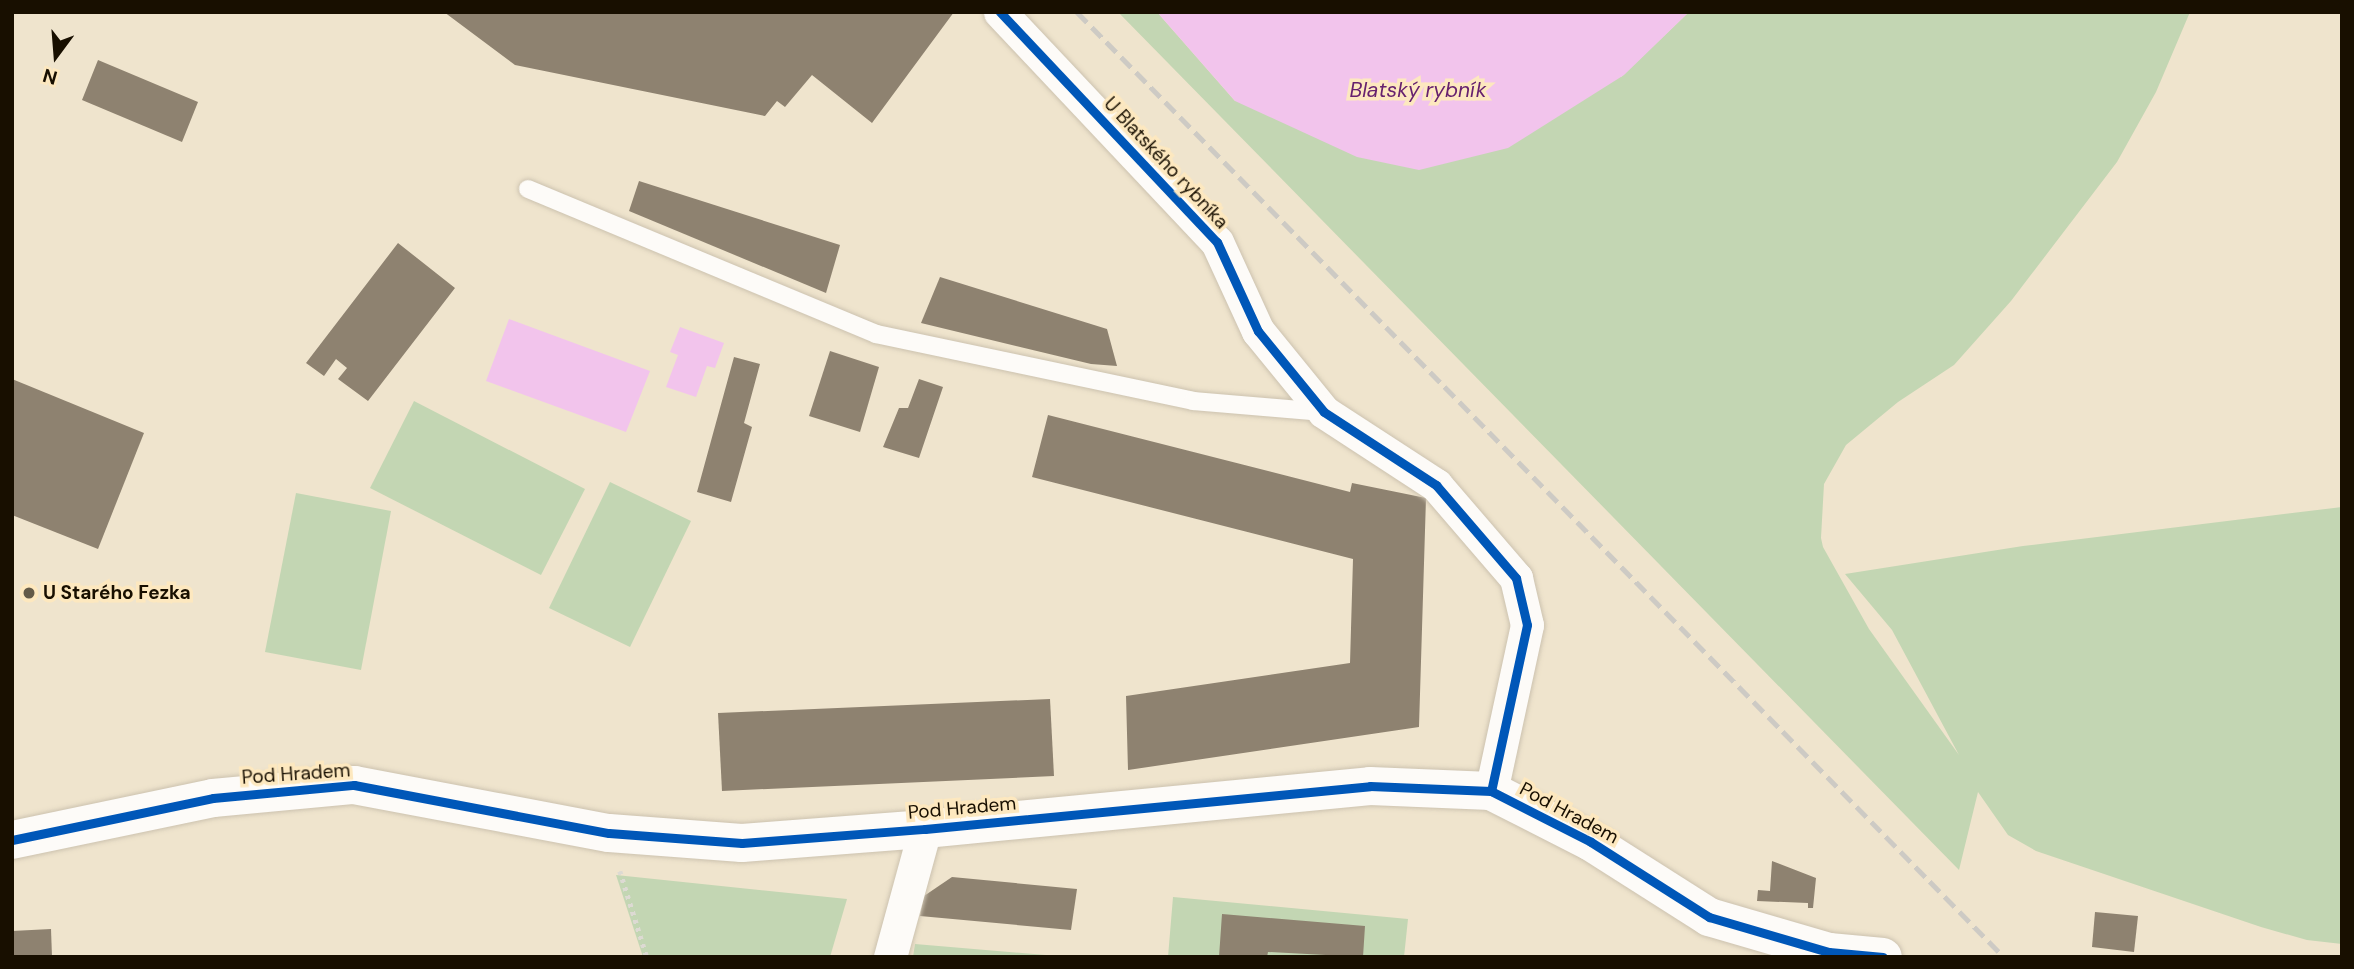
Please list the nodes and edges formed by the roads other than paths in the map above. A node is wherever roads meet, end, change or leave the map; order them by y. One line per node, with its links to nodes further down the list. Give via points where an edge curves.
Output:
1 (1000, 12): 3 (street, U Blatského rybníka, via 1217,242 1258,331)
2 (528, 189): 3 (lane, via 876,334 1193,401)
3 (1325, 412): 4 (street, U Blatského rybníka, via 1436,485 1516,578 1527,625)
4 (1491, 791): 5 (street, Pod Hradem, via 1370,786); 8 (street, Pod Hradem, via 1591,842 1709,917 1829,952)
5 (925, 829): 6 (street, Pod Hradem, via 742,843 609,834 354,785 213,798); 7 (street, Pod Hradem)
6 (12, 840)
7 (890, 957)
8 (1883, 957)

